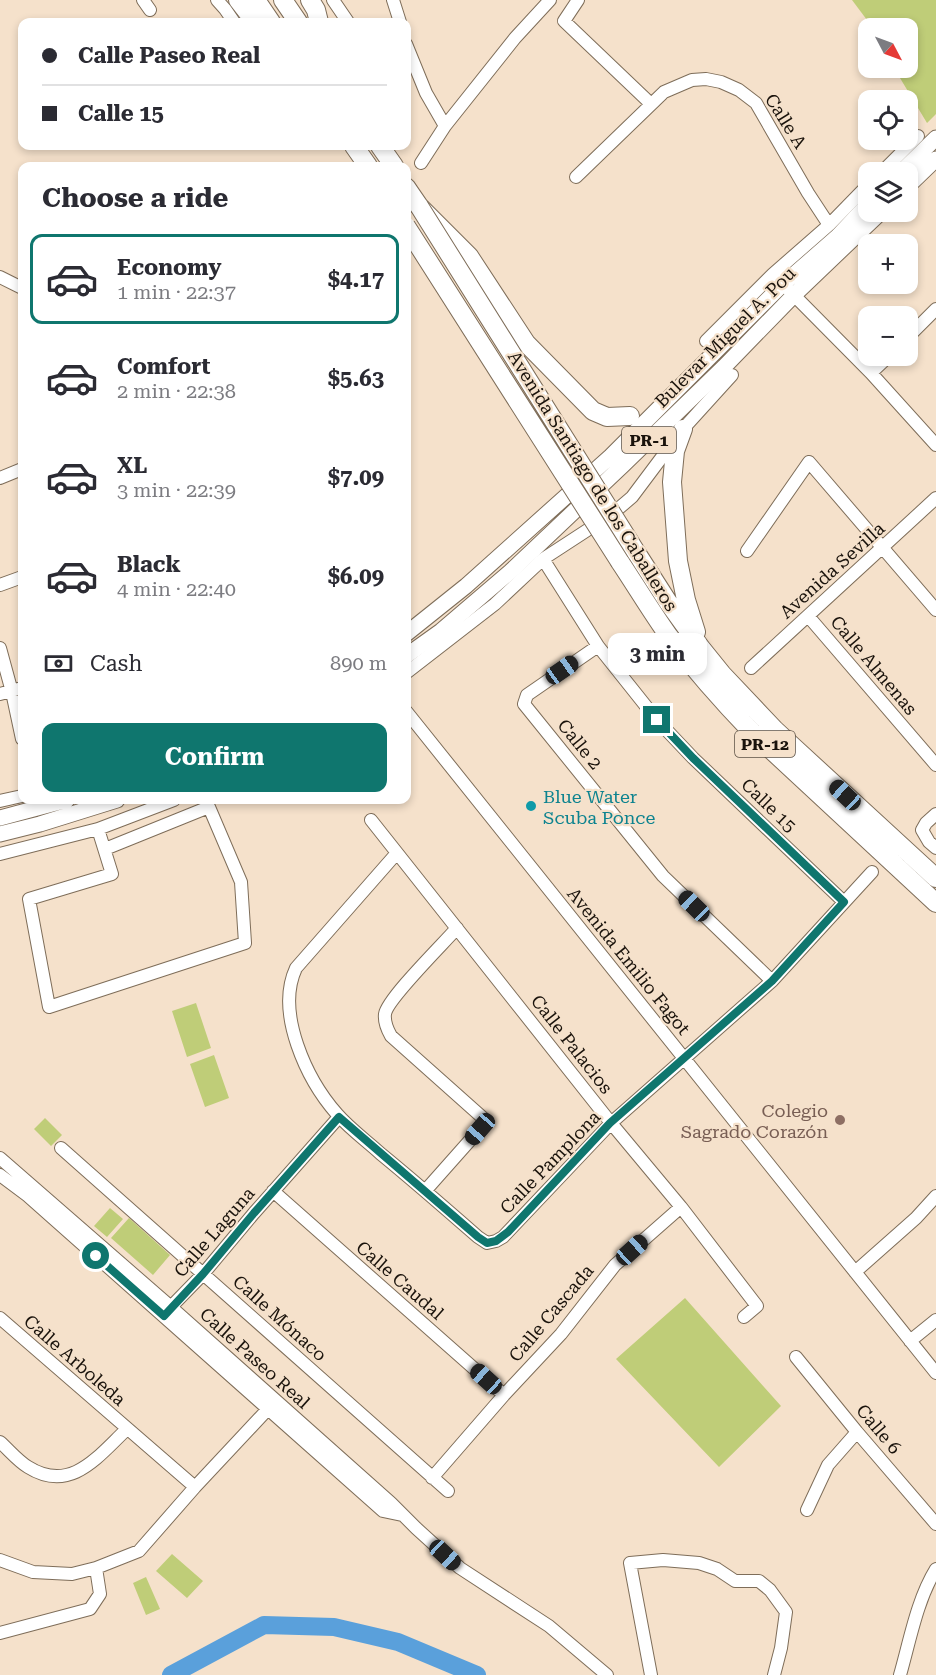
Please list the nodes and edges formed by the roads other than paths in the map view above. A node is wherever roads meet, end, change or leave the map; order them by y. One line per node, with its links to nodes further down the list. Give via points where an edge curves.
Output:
1 (217, 0): 10 (street)
2 (238, 0): 11 (highway)
3 (256, 0): 12 (highway)
4 (283, 0): 13 (highway)
5 (310, 0): 14 (highway)
6 (333, 0): 15 (street)
7 (393, 0): 16 (street)
8 (550, 0): 19 (street)
9 (578, 0): 18 (street, via 564,21)
10 (231, 18)
11 (252, 18)
12 (268, 18)
13 (295, 18)
14 (319, 18)
15 (345, 18)
16 (399, 18)
17 (411, 54): 19 (street, via 426,93)
18 (651, 104): 27 (street, Calle A); 33 (street, Calle A, via 664,92 692,80 722,82 739,90 756,102)
19 (445, 126): 25 (street)
20 (936, 138): 24 (main road)
21 (904, 150): 23 (street)
22 (936, 159): 26 (main road)
23 (892, 162)
24 (911, 162)
25 (421, 163)
26 (918, 176)
27 (576, 177)
28 (411, 194): 30 (highway, Avenida Santiago de los Caballeros / PR-12)
29 (858, 195): 33 (street)
30 (419, 206): 44 (highway, bridge, via 469,256 526,343 593,411 607,417); 60 (highway, Avenida Santiago de los Caballeros / PR-12, bridge, via 636,552)
31 (858, 215): 36 (main road, Bulevar Miguel A. Pou / PR-1)
32 (867, 222): 36 (main road, Bulevar Miguel A. Pou / PR-1)
33 (829, 225): 36 (street)
34 (411, 234): 85 (highway, Avenida Santiago de los Caballeros / PR-12, bridge, via 668,635 760,740)
35 (0, 277): 37 (street)
36 (783, 284): 40 (street); 42 (street); 57 (main road, Bulevar Miguel A. Pou / PR-1, via 611,456); 61 (main road, Bulevar Miguel A. Pou / PR-1, via 724,367 518,564)
37 (18, 286)
38 (936, 309): 39 (street)
39 (918, 327)
40 (706, 341)
41 (878, 366): 42 (street)
42 (871, 373): 46 (street)
43 (732, 375): 45 (street)
44 (630, 416)
45 (683, 429): 52 (street, via 632,497); 60 (highway, via 675,451 672,482 678,561)
46 (936, 445)
47 (18, 471): 48 (street)
48 (0, 478)
49 (936, 498): 50 (street, Avenida Sevilla)
50 (883, 548): 51 (street, via 809,462); 55 (street); 56 (street, Avenida Sevilla)
51 (747, 551)
52 (543, 559): 58 (street, Calle 15); 63 (street, via 495,604)
53 (18, 578): 54 (street)
54 (0, 585)
55 (936, 610)
56 (808, 615): 62 (street, Avenida Sevilla); 67 (street, Calle Almenas)
57 (411, 630)
58 (598, 646): 84 (street, Calle 15, via 693,758); 87 (street, Calle 2, via 527,695 524,704 663,876)
59 (0, 648): 64 (street)
60 (701, 648): 83 (highway, Avenida Santiago de los Caballeros / PR-12, via 776,730)
61 (411, 652)
62 (751, 668)
63 (411, 669)
64 (12, 691): 66 (street)
65 (411, 717): 88 (street, Avenida Emilio Fagot)
66 (18, 720)
67 (936, 765)
68 (18, 797): 69 (street)
69 (0, 801)
70 (52, 804): 74 (main road)
71 (104, 804): 77 (main road)
72 (164, 804): 76 (street)
73 (936, 814): 78 (street, via 922,830)
74 (0, 818)
75 (370, 820): 81 (street, Calle Palacios)
76 (98, 829): 79 (street); 80 (street)
77 (0, 834)
78 (932, 845)
79 (105, 849): 79 (street, via 112,874 29,899 49,1006 245,943 241,882 209,807)
80 (0, 854)
81 (396, 854): 86 (street, Calle Palacios); 89 (street, Calle Pamplona, via 299,963 291,982 289,1010 296,1040 310,1077)
82 (872, 872): 84 (street, Calle Pamplona)
83 (936, 878)
84 (844, 902): 87 (street, Calle Pamplona)
85 (936, 903)
86 (457, 928): 90 (street, Calle Palacios); 95 (street, via 385,1012 391,1036 483,1119 480,1129)
87 (772, 981): 88 (street, Calle Pamplona)
88 (685, 1059): 90 (street, Calle Pamplona); 98 (street, Avenida Emilio Fagot)
89 (339, 1117): 94 (street, Calle Laguna); 95 (street, Calle Pamplona)
90 (610, 1123): 95 (street, Calle Pamplona, via 496,1241 487,1243); 97 (street, Calle Palacios)
91 (61, 1148): 99 (street, Calle Mónaco)
92 (0, 1158): 100 (street, Calle Paseo Real)
93 (0, 1175): 100 (street, Calle Paseo Real)
94 (273, 1191): 99 (street, Calle Laguna); 107 (street, Calle Caudal)
95 (425, 1191)
96 (936, 1196): 98 (street)
97 (681, 1207): 102 (street, Calle Palacios, via 757,1306); 107 (street, Calle Cascada, via 615,1265 561,1334)
98 (855, 1272): 104 (street, Avenida Emilio Fagot)
99 (203, 1274): 100 (street, Calle Laguna); 112 (street, Calle Mónaco)
100 (167, 1311): 108 (street, Calle Paseo Real); 116 (street, Calle Paseo Real)
101 (0, 1317): 109 (street, Calle Arboleda)
102 (744, 1317)
103 (936, 1320): 104 (street)
104 (909, 1341): 106 (street, Avenida Emilio Fagot)
105 (795, 1357): 110 (street, Calle 6)
106 (936, 1373)
107 (504, 1395): 112 (street, Calle Cascada)
108 (268, 1409): 113 (street); 116 (street, Calle Paseo Real, via 382,1511)
109 (127, 1429): 111 (street, via 73,1474 51,1476 28,1467); 113 (street, Calle Arboleda)
110 (857, 1432): 115 (street, via 828,1465); 117 (street, Calle 6)
111 (0, 1442)
112 (432, 1478): 114 (street, Calle Mónaco)
113 (195, 1487): 119 (street, via 139,1551)
114 (448, 1491)
115 (807, 1510)
116 (403, 1515): 122 (street, Calle Paseo Real, via 460,1568 549,1626)
117 (936, 1524)
118 (0, 1560): 119 (street, via 33,1572 72,1574)
119 (96, 1568): 121 (street, via 100,1594 90,1609)
120 (936, 1569): 125 (street, via 918,1611)
121 (0, 1632)
122 (608, 1675)
123 (651, 1675): 124 (street, via 630,1563 663,1560 699,1563 735,1581 759,1581 770,1590 786,1612)
124 (774, 1675)
125 (900, 1675)

